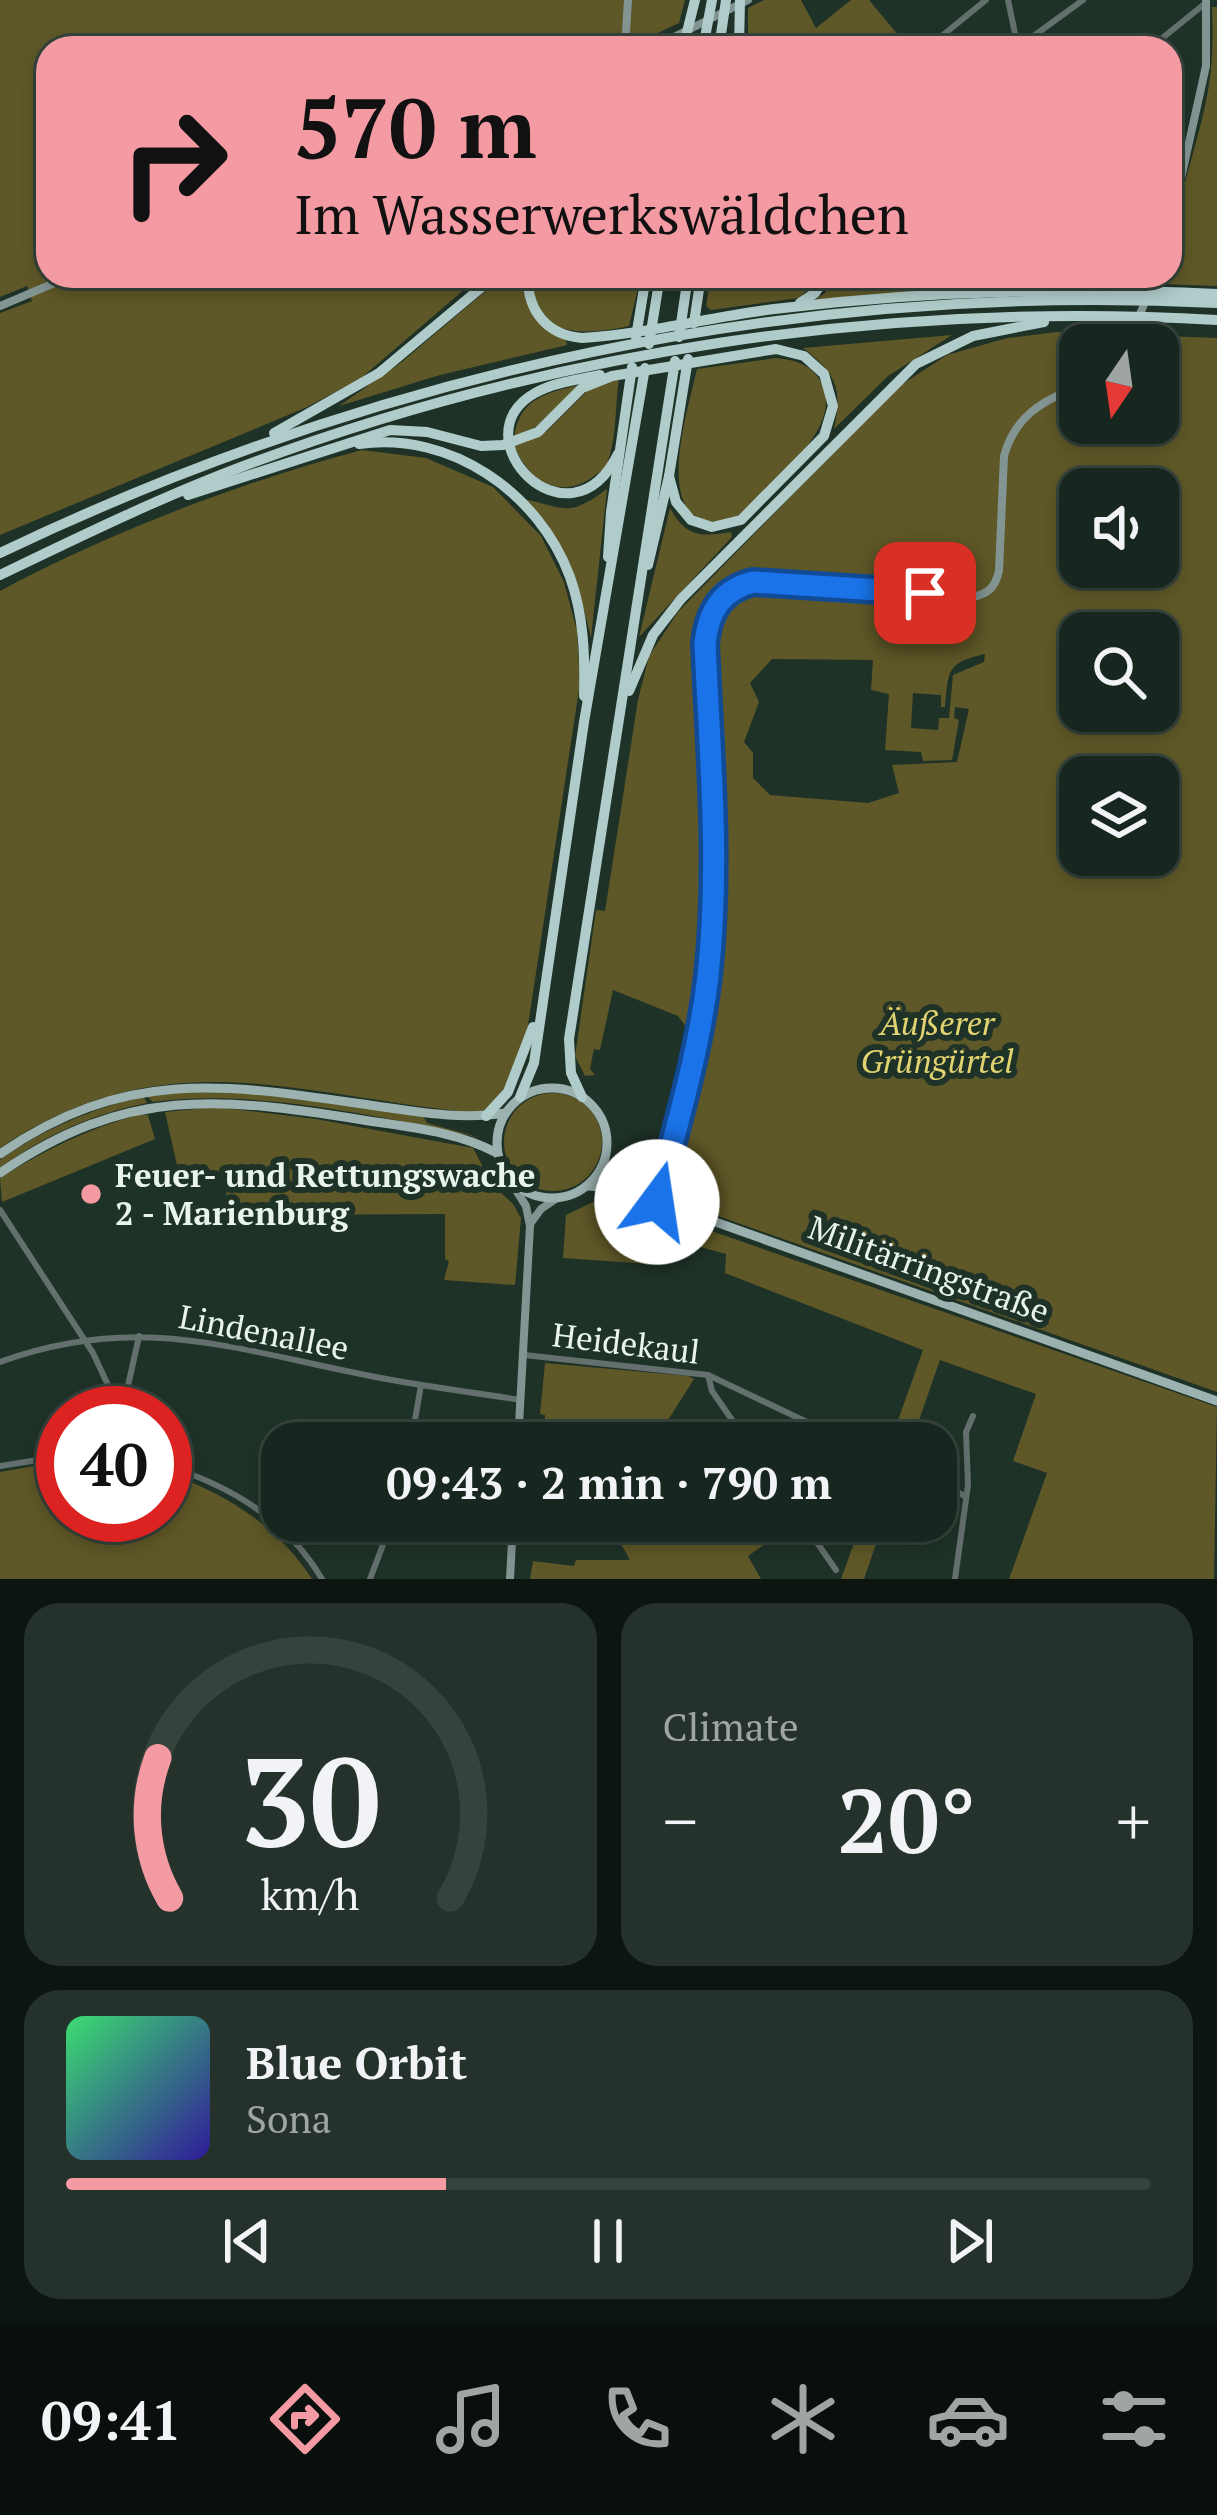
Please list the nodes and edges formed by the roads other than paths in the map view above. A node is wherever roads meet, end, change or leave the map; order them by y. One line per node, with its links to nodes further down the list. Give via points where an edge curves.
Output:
1 (628, 0): 10 (street)
2 (695, 0): 12 (highway)
3 (725, 0): 14 (highway)
4 (744, 0): 11 (street); 15 (highway)
5 (986, 0): 16 (street)
6 (1008, 0): 17 (street)
7 (1083, 0): 18 (street)
8 (1206, 1): 19 (street); 20 (street, via 1206,66)
9 (711, 3): 13 (highway)
10 (626, 36)
11 (675, 36)
12 (686, 36)
13 (705, 36)
14 (721, 36)
15 (739, 36)
16 (942, 36)
17 (1016, 36)
18 (1034, 36)
19 (1164, 36)
20 (1182, 174)
21 (42, 288): 33 (street)
22 (481, 288): 45 (highway, via 379,373)
23 (530, 288): 40 (highway, via 534,310 550,328 573,337)
24 (644, 288): 43 (highway)
25 (657, 288): 43 (highway)
26 (688, 288): 35 (highway)
27 (697, 288): 35 (highway)
28 (816, 288): 34 (highway)
29 (1085, 288): 31 (highway)
30 (1151, 288): 38 (street)
31 (1098, 290): 32 (highway); 34 (highway)
32 (1217, 298): 41 (highway, via 865,310)
33 (0, 305)
34 (785, 308): 40 (highway)
35 (689, 314): 42 (highway)
36 (1077, 316): 37 (highway); 39 (highway); 54 (highway, via 973,336 900,377 670,611 638,665)
37 (1217, 320)
38 (1136, 324)
39 (844, 328): 46 (highway, via 556,385 528,397 513,418 513,459 525,477 551,491 595,484); 49 (highway, via 659,354 488,391 308,443)
40 (614, 335): 41 (highway)
41 (550, 360): 45 (highway)
42 (680, 371): 48 (highway); 53 (highway)
43 (636, 378): 46 (highway); 52 (highway)
44 (1059, 396): 69 (street, via 1036,406 1010,438 999,571 987,592 764,581 740,585 716,605 705,644 713,863 708,974)
45 (249, 448): 50 (highway)
46 (618, 454): 52 (highway)
47 (292, 459): 48 (highway, via 390,430 503,445 546,426 582,388 612,376 776,350 804,356 824,374 833,398 824,436 741,520 712,527 691,520); 49 (highway); 55 (highway, via 368,443 409,444 466,462 513,494 541,524 570,578 583,640)
48 (670, 476): 53 (highway)
49 (162, 500): 51 (highway)
50 (0, 553)
51 (0, 575)
52 (609, 578): 55 (highway)
53 (638, 603): 54 (highway)
54 (621, 717): 57 (highway, via 569,1040)
55 (584, 722): 56 (highway)
56 (541, 1007): 58 (highway); 60 (highway, via 508,1092)
57 (582, 1096): 58 (main road, via 548,1088); 63 (main road, via 605,1126)
58 (520, 1097): 59 (main road)
59 (505, 1113): 60 (main road); 61 (main road)
60 (487, 1116): 62 (main road, via 189,1086 79,1110)
61 (497, 1153): 64 (main road, via 414,1129 194,1102 101,1119); 65 (main road)
62 (0, 1154)
63 (605, 1161): 66 (main road); 67 (main road)
64 (0, 1173)
65 (509, 1179): 68 (main road); 71 (street)
66 (588, 1186): 67 (main road, Militärringstraße); 68 (main road)
67 (623, 1189): 69 (main road, Militärringstraße)
68 (557, 1198): 71 (street)
69 (657, 1202): 81 (main road, Militärringstraße)
70 (0, 1210): 73 (street)
71 (530, 1226): 74 (street)
72 (139, 1336): 73 (street, Lindenallee); 77 (street, Lindenallee, via 235,1345); 79 (street)
73 (83, 1338): 75 (street, Lindenallee); 78 (street)
74 (524, 1355): 76 (street, Heidekaul); 80 (street)
75 (0, 1362)
76 (708, 1375): 85 (street); 86 (street, Heidekaul)
77 (421, 1385): 80 (street, Lindenallee); 83 (street)
78 (109, 1386)
79 (128, 1386)
80 (521, 1400): 84 (street)
81 (1217, 1401)
82 (973, 1416): 91 (street)
83 (415, 1422)
84 (519, 1422)
85 (733, 1422)
86 (807, 1422)
87 (36, 1460): 88 (street)
88 (0, 1466)
89 (192, 1475): 96 (street, via 258,1509 296,1541)
90 (957, 1492): 91 (street)
91 (966, 1497): 99 (street)
92 (384, 1542): 97 (street)
93 (512, 1542): 98 (street)
94 (817, 1542): 95 (street)
95 (836, 1570)
96 (322, 1579)
97 (370, 1579)
98 (510, 1579)
99 (955, 1579)

